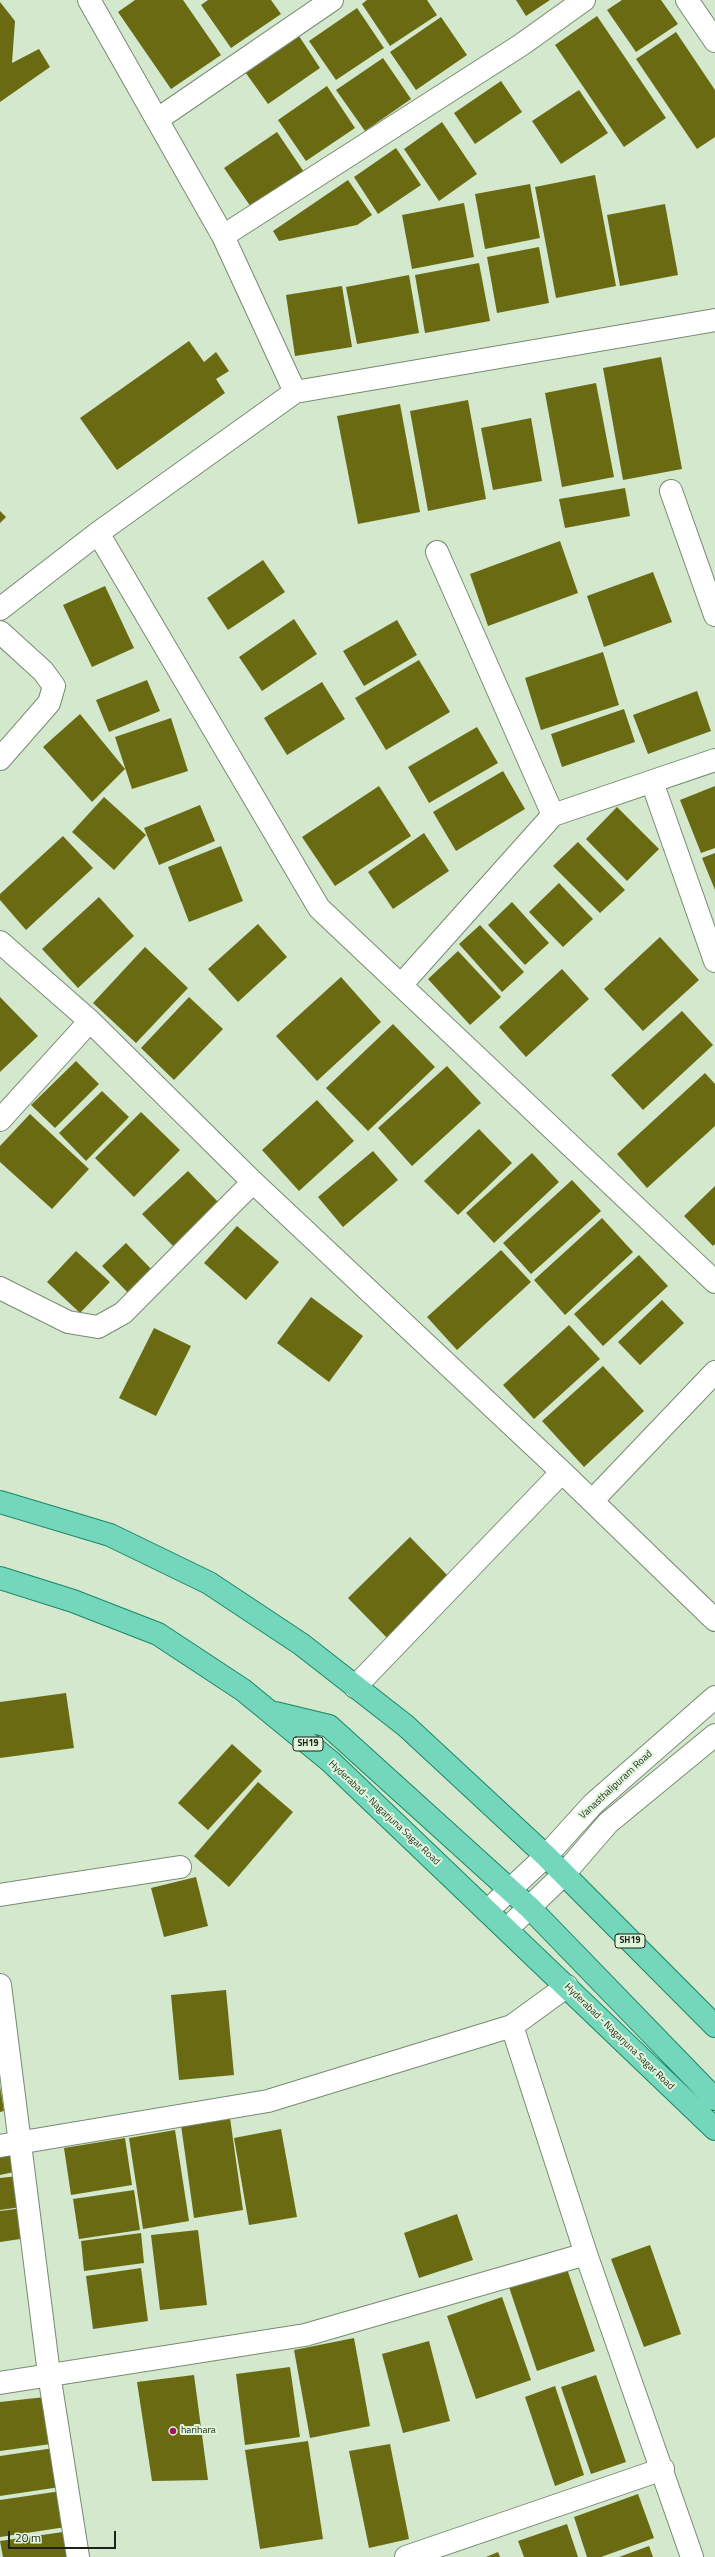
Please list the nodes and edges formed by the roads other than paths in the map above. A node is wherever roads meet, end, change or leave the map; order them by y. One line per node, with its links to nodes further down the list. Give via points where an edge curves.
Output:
1 (89, 0): 6 (street)
2 (332, 0): 6 (street)
3 (584, 0): 7 (street, via 521,45)
4 (687, 0): 5 (street)
5 (715, 41)
6 (158, 119): 7 (street)
7 (223, 236): 9 (street)
8 (715, 320): 9 (street)
9 (295, 392): 11 (street)
10 (671, 490): 14 (street)
11 (98, 533): 13 (street); 22 (street, via 319,908)
12 (437, 552): 19 (street)
13 (0, 609)
14 (715, 615)
15 (0, 632): 16 (street, via 43,671 54,686 49,703)
16 (0, 759)
17 (715, 760): 18 (street)
18 (652, 782): 19 (street); 21 (street)
19 (553, 815): 22 (street)
20 (0, 942): 23 (street)
21 (715, 960)
22 (401, 985): 26 (street)
23 (90, 1021): 24 (street); 25 (street)
24 (0, 1120)
25 (253, 1182): 27 (street, via 123,1313 98,1327 68,1322); 29 (street)
26 (715, 1282)
27 (0, 1288)
28 (714, 1378): 30 (street)
29 (562, 1472): 30 (street); 34 (street)
30 (592, 1501): 33 (street)
31 (0, 1502): 34 (main road, SH19, via 110,1535 208,1583 301,1644)
32 (0, 1578): 36 (main road, Hyderabad - Nagarjuna Sagar Road / SH19, via 73,1601 158,1634 243,1690)
33 (715, 1620)
34 (355, 1687): 38 (main road, SH19, via 406,1726)
35 (715, 1697): 38 (street, Vanasthalipuram Road, via 593,1804)
36 (270, 1712): 41 (main road, via 329,1726); 44 (main road, Hyderabad - Nagarjuna Sagar Road / SH19, via 331,1762)
37 (715, 1734): 40 (street, via 608,1823)
38 (546, 1856): 40 (main road, SH19); 41 (street, Vanasthalipuram Road)
39 (180, 1867): 42 (street)
40 (564, 1874): 43 (street); 49 (main road, SH19)
41 (509, 1891): 43 (main road); 44 (street, Vanasthalipuram Road)
42 (0, 1895)
43 (530, 1908): 45 (street); 50 (main road)
44 (487, 1911): 45 (main road, Hyderabad - Nagarjuna Sagar Road / SH19)
45 (507, 1929): 47 (main road, Hyderabad - Nagarjuna Sagar Road / SH19)
46 (0, 1985): 52 (street)
47 (567, 1986): 48 (street); 51 (main road, Hyderabad - Nagarjuna Sagar Road / SH19)
48 (512, 2026): 52 (street, via 268,2101); 53 (street)
49 (715, 2026)
50 (715, 2099)
51 (715, 2129)
52 (10, 2144): 54 (street)
53 (586, 2254): 54 (street, via 305,2335); 56 (street)
54 (49, 2374): 55 (street); 57 (street)
55 (0, 2383)
56 (663, 2469): 58 (street); 59 (street)
57 (78, 2557)
58 (406, 2557)
59 (692, 2557)

